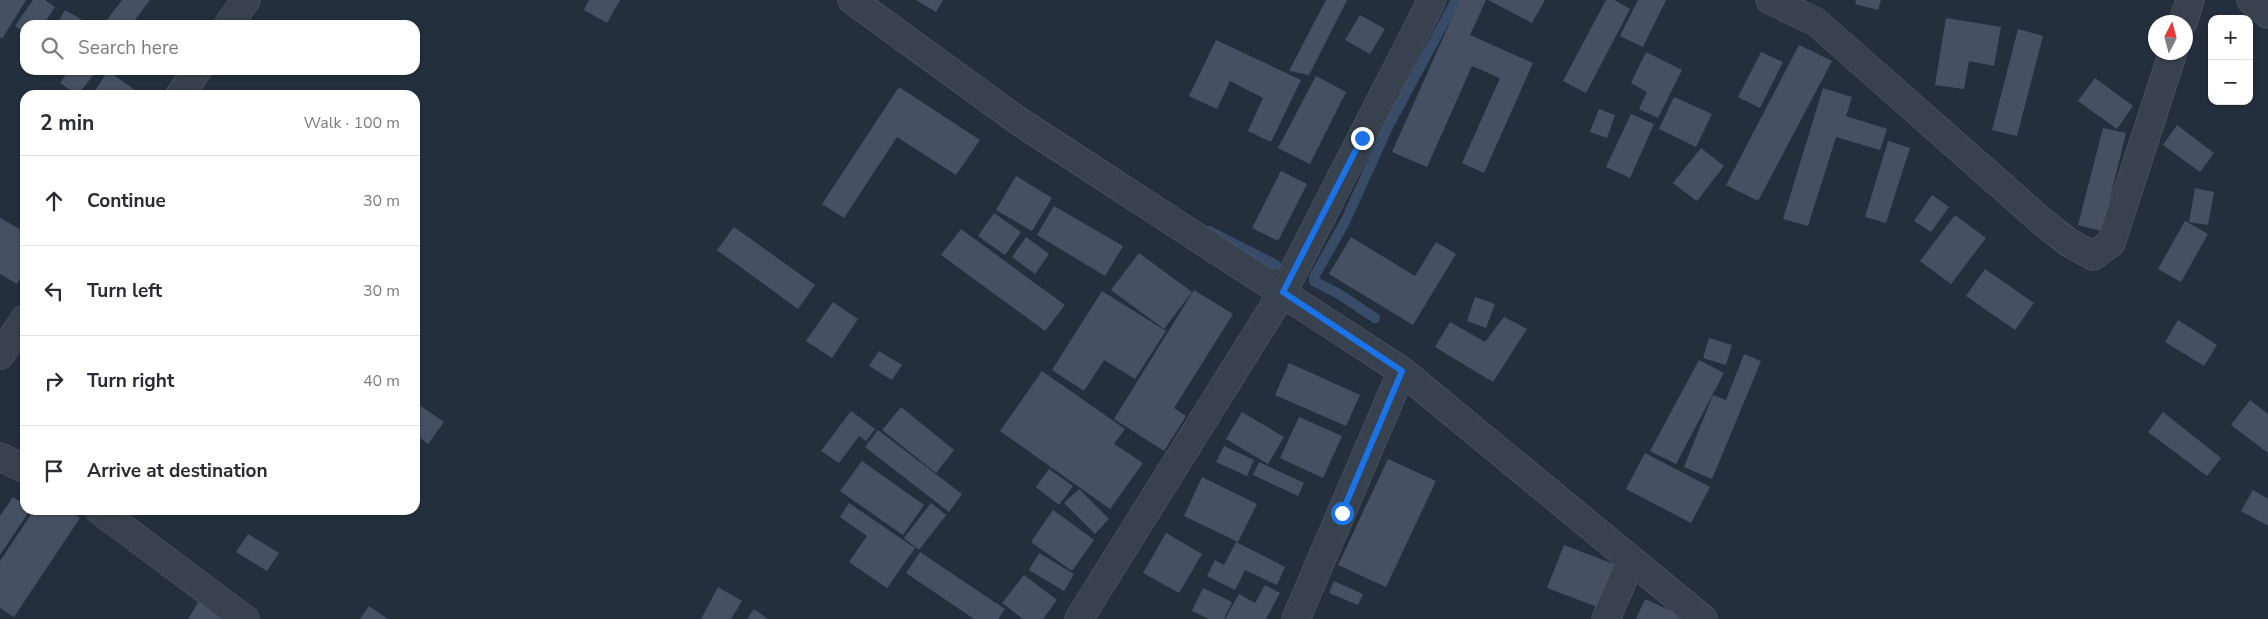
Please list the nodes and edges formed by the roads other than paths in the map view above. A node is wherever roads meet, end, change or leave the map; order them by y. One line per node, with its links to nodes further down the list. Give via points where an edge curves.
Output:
1 (246, 0): 9 (street)
2 (852, 0): 13 (street, via 1020,122)
3 (1432, 0): 13 (street)
4 (1770, 0): 10 (street, via 1816,22 2045,224 2093,256 2110,243)
5 (2190, 0): 8 (street)
6 (2251, 0): 7 (street)
7 (2268, 14)
8 (2185, 15)
9 (232, 20)
10 (2171, 60)
11 (194, 75): 12 (street)
12 (183, 90)
13 (1283, 292): 16 (street); 22 (street)
14 (20, 326): 15 (street)
15 (0, 355)
16 (1402, 371): 20 (street); 23 (street)
17 (0, 457): 18 (street)
18 (20, 467)
19 (106, 515): 21 (street)
20 (1631, 561): 24 (street); 25 (street)
21 (246, 619)
22 (1079, 619)
23 (1296, 619)
24 (1606, 619)
25 (1703, 619)

